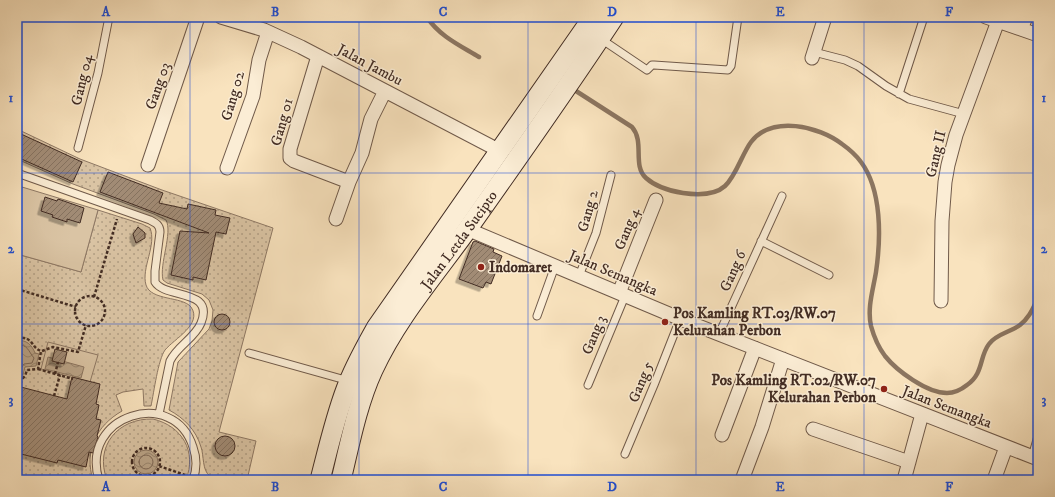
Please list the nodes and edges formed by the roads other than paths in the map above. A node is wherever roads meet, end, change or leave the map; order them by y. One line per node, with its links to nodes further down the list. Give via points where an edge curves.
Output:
1 (109, 17): 20 (lane, Gang 04)
2 (198, 17): 22 (street, Gang 03)
3 (221, 17): 12 (street, Jalan Jambu)
4 (593, 17): 14 (main road, Jalan Letda Sucipto)
5 (614, 17): 14 (main road, Jalan Letda Sucipto)
6 (738, 17): 14 (lane, via 731,66 728,70 654,65 647,70)
7 (825, 17): 15 (street)
8 (924, 17): 18 (lane)
9 (1026, 17): 11 (street)
10 (992, 19): 11 (street); 19 (street, Gang II)
11 (1021, 29): 13 (street)
12 (268, 32): 16 (street, Jalan Jambu); 23 (street, Gang 02, via 252,96)
13 (1038, 35)
14 (589, 43): 21 (main road, Jalan Letda Sucipto); 30 (main road, Jalan Letda Sucipto)
15 (814, 55): 18 (lane, via 845,60)
16 (318, 56): 17 (street, Jalan Jambu); 26 (street, Gang 01, via 290,148 290,158)
17 (385, 91): 21 (street, Jalan Jambu); 26 (street, via 371,119 362,153)
18 (899, 94): 19 (lane, via 918,102)
19 (964, 114): 36 (street, Gang II, via 951,153 945,182)
20 (78, 148)
21 (500, 151): 30 (main road, Jalan Letda Sucipto)
22 (148, 165)
23 (227, 168)
24 (17, 173): 45 (lane, via 158,225 160,232 155,282 160,288 195,298 203,311 197,330 170,361)
25 (610, 175): 34 (lane, Gang 2, via 596,233)
26 (349, 182): 29 (street)
27 (782, 196): 31 (lane, Gang 6)
28 (656, 200): 35 (street, Gang 4)
29 (336, 219)
30 (457, 232): 32 (street, Jalan Semangka); 43 (main road, Jalan Letda Sucipto, via 376,328); 57 (main road, Jalan Letda Sucipto, via 401,320 374,369 358,410)
31 (761, 241): 33 (lane, Gang 6); 39 (lane, Gang 6)
32 (555, 266): 34 (street, Jalan Semangka); 37 (lane)
33 (829, 275)
34 (579, 276): 35 (street, Jalan Semangka)
35 (622, 294): 38 (street, Jalan Semangka); 44 (lane, Gang 3)
36 (941, 301)
37 (537, 316)
38 (680, 319): 39 (street, Jalan Semangka); 51 (lane, Gang 5)
39 (719, 334): 40 (street, Jalan Semangka)
40 (755, 348): 42 (street, Jalan Semangka); 48 (street)
41 (249, 353): 43 (lane)
42 (783, 359): 46 (street, Jalan Semangka); 58 (street)
43 (349, 381): 56 (main road, Jalan Letda Sucipto, via 333,428)
44 (588, 385)
45 (159, 414): 54 (lane, via 177,424 188,436 195,456); 55 (lane, via 144,413 128,417 107,432 97,454)
46 (922, 414): 50 (street, Jalan Semangka); 53 (street)
47 (813, 429): 53 (street)
48 (722, 435)
49 (1038, 436): 52 (lane)
50 (1006, 446): 52 (street, Jalan Semangka); 60 (street)
51 (625, 454)
52 (1035, 458)
53 (909, 462): 59 (street)
54 (196, 479)
55 (99, 480)
56 (320, 480)
57 (341, 480)
58 (742, 480)
59 (904, 480)
60 (994, 480)

